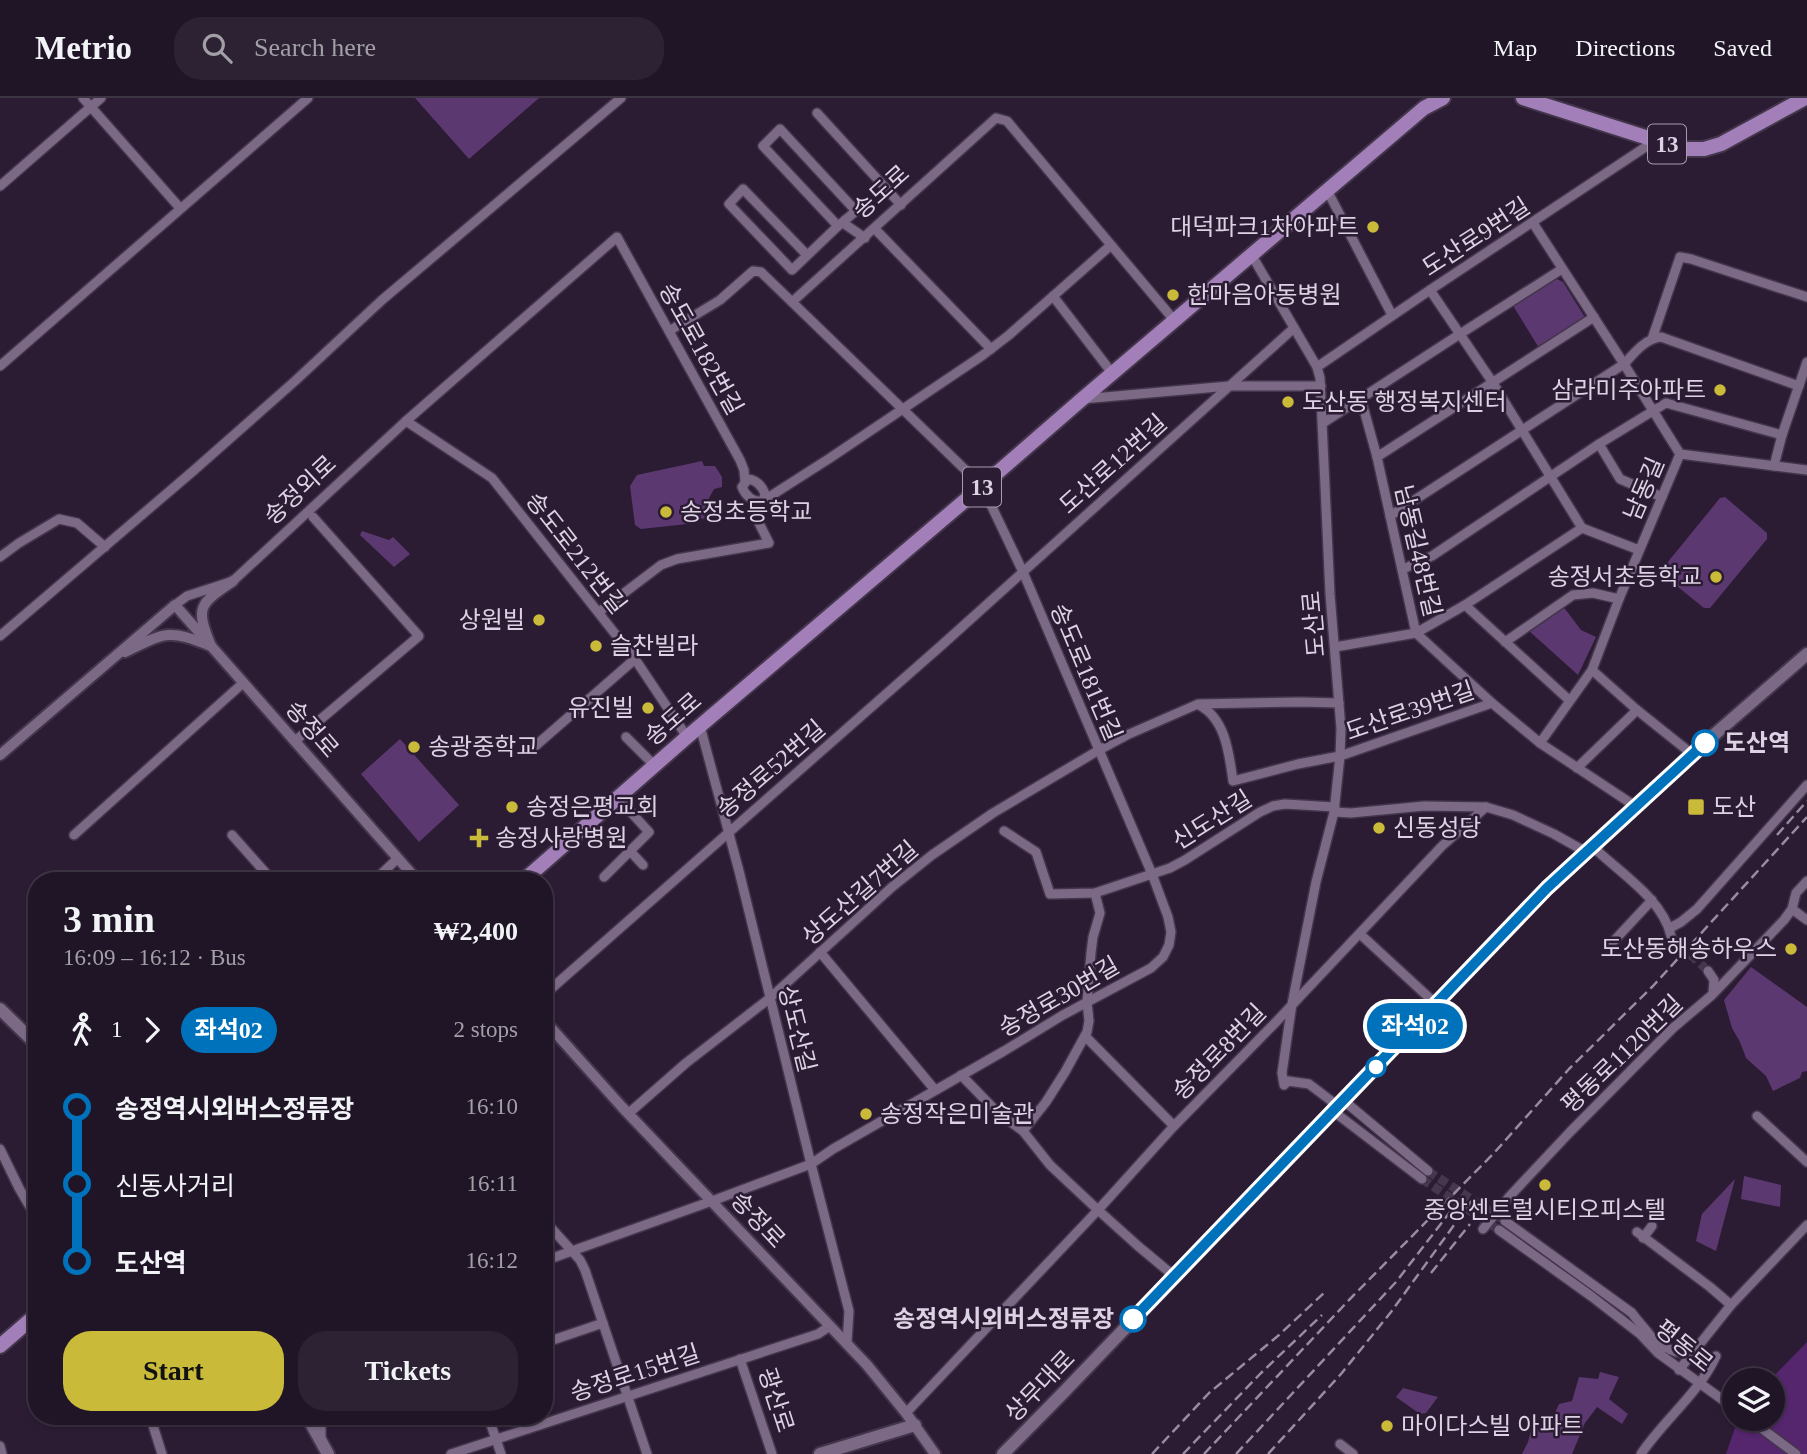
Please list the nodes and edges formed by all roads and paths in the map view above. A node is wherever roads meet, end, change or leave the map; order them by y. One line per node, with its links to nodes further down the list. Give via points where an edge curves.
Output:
1 (83, 98): 8 (street)
2 (101, 98): 8 (street)
3 (308, 98): 14 (street)
4 (621, 98): 66 (street, via 382,300)
5 (1443, 98): 12 (main road, 송도로 / 13, via 1424,108)
6 (1522, 98): 10 (main road, 13)
7 (1805, 98): 10 (main road, 13, via 1704,149 1685,149)
8 (91, 107): 11 (street); 14 (street)
9 (817, 113): 13 (street)
10 (1656, 140): 16 (street, 도산로9번길)
11 (0, 186)
12 (1326, 190): 21 (main road, 송도로 / 13); 28 (street)
13 (901, 205): 17 (street, 송도로); 20 (street, 송도로, via 996,118 1007,121)
14 (180, 208): 38 (street)
15 (841, 223): 15 (street, via 856,211 780,130 763,146); 19 (street); 22 (street)
16 (1532, 223): 23 (street, 남동길); 24 (street, 도산로9번길)
17 (875, 229): 19 (street, 송도로); 35 (street)
18 (617, 237): 32 (street, 송도로182번길); 49 (street, 송정외로)
19 (865, 238): 27 (street, 송도로)
20 (1110, 246): 25 (street); 30 (street, 송도로)
21 (1251, 254): 30 (main road, 송도로 / 13); 31 (street, 도산로)
22 (807, 255): 22 (street, via 792,270 729,204 743,189)
23 (1562, 269): 29 (street, 남동길); 33 (street)
24 (1430, 290): 28 (street, 도산로9번길); 33 (street)
25 (1053, 296): 35 (street); 40 (street)
26 (1807, 297): 34 (street, via 1680,257)
27 (792, 302): 32 (street, via 761,272 753,271 713,304); 47 (street)
28 (1392, 315): 39 (street, 도산로9번길)
29 (1594, 317): 37 (street, 남동길); 41 (street)
30 (1174, 320): 40 (main road, 송도로 / 13)
31 (1294, 328): 39 (street, 도산로); 42 (street)
32 (669, 331): 59 (street, 송도로182번길, via 740,460)
33 (1460, 334): 41 (street); 45 (street)
34 (1652, 339): 37 (street); 44 (street, via 1661,337)
35 (991, 349): 47 (street)
36 (1807, 362): 44 (street)
37 (1624, 364): 48 (street, 남동길); 51 (street)
38 (0, 366)
39 (1317, 367): 43 (street, 도산로)
40 (1112, 373): 46 (main road, 송도로 / 13)
41 (1493, 383): 51 (street); 55 (street)
42 (1229, 386): 43 (street, 도산로12번길); 46 (street, 도산로12번길); 70 (street, 도산로12번길)
43 (1321, 386): 50 (street, 도산로)
44 (1798, 386): 52 (street)
45 (1361, 399): 50 (street); 55 (street, 남동길48번길)
46 (1081, 400): 60 (main road, 송도로 / 13)
47 (902, 410): 60 (street); 62 (street)
48 (1653, 411): 52 (street, via 1667,403); 53 (street); 54 (street, 남동길)
49 (406, 421): 71 (street, 송정외로); 75 (street, 송도로212번길, via 492,478)
50 (1323, 423): 80 (street, 도산로)
51 (1522, 430): 58 (street); 63 (street)
52 (1782, 435): 56 (street)
53 (1599, 444): 58 (street); 61 (street, via 1620,479)
54 (1680, 454): 56 (street); 61 (street, 남동길)
55 (1377, 457): 63 (street, 남동길48번길)
56 (1774, 466): 57 (street)
57 (1807, 470)
58 (1552, 476): 65 (street); 69 (street, via 1432,556)
59 (745, 482): 62 (street, via 745,493); 62 (street, via 755,481 763,489)
60 (982, 486): 70 (street, 송도로181번길); 91 (main road, 송도로 / 13)
61 (1662, 497): 67 (street, 남동길)
62 (762, 499): 75 (street, via 755,515 769,543 661,565)
63 (1390, 516): 69 (street, 남동길48번길)
64 (313, 517): 94 (street, via 419,636)
65 (1583, 528): 67 (street); 74 (street)
66 (105, 547): 68 (street, via 77,523 59,519); 77 (street)
67 (1639, 550): 72 (street, 남동길)
68 (0, 557)
69 (1403, 569): 76 (street, 남동길48번길)
70 (1023, 572): 97 (street, 송도로181번길); 109 (street, 송정로52번길)
71 (233, 581): 73 (street, 송정외로, via 187,596); 79 (street, via 204,605 201,620)
72 (1619, 599): 78 (street, via 1593,593 1573,595); 84 (street, 남동길)
73 (175, 605): 79 (street, 송정로); 82 (street, 송정외로)
74 (1465, 605): 76 (street); 78 (street)
75 (598, 612): 83 (street, 송도로212번길)
76 (1416, 633): 80 (street); 88 (street, 남동길48번길)
77 (1, 634)
78 (1505, 642): 86 (street)
79 (211, 646): 82 (street, via 178,634 163,635); 85 (street, 송정로)
80 (1335, 647): 87 (street, 도산로)
81 (1807, 654): 98 (main road, 상무대로)
82 (113, 657): 99 (street, 송정외로)
83 (635, 659): 93 (street, 송도로212번길); 96 (street)
84 (1592, 670): 86 (street, 남동길); 90 (street)
85 (243, 683): 94 (street, 송정로); 110 (street)
86 (1569, 700): 95 (street, 남동길)
87 (1339, 703): 89 (street); 100 (street, 도산로)
88 (1492, 703): 95 (street, 남동길48번길); 100 (street, 도산로39번길)
89 (1198, 704): 97 (street, 상도산길7번길); 100 (street, 도산로39번길, via 1212,713 1223,732 1234,781)
90 (1637, 710): 98 (street); 102 (street)
91 (700, 726): 93 (main road, 송도로 / 13); 109 (street, 상도산길)
92 (626, 737): 101 (street)
93 (687, 737): 101 (main road, 송도로 / 13)
94 (295, 741): 114 (street, 송정로)
95 (1540, 743): 102 (street, 남동길48번길)
96 (533, 748)
97 (1098, 750): 120 (street, 송도로181번길); 130 (street, 상도산길7번길, via 946,844)
98 (1692, 754): 105 (main road, 상무대로)
99 (0, 755)
100 (1340, 756): 107 (street, 도산로)
101 (654, 765): 104 (main road, 송도로 / 13)
102 (1577, 768): 105 (street)
103 (1807, 785): 124 (street, 신도산길, via 1697,909 1670,932)
104 (617, 797): 113 (street, via 649,832); 119 (main road, 송도로 / 13)
105 (1635, 806): 112 (main road, 상무대로)
106 (1486, 807): 107 (street, 신도산길); 112 (street, 신도산길); 127 (street, via 1442,846)
107 (1334, 810): 120 (street, 신도산길, via 1273,806 1185,860); 136 (street, 도산로)
108 (1004, 831): 123 (street, via 1036,852 1050,894)
109 (729, 832): 132 (street, 송정로52번길); 134 (street, 상도산길)
110 (74, 835)
111 (232, 835): 116 (street)
112 (1589, 849): 124 (street, 신도산길); 137 (main road, 상무대로)
113 (630, 851): 115 (street); 121 (street)
114 (398, 858): 117 (street); 118 (street, 송정로)
115 (643, 865)
116 (265, 872)
117 (383, 872)
118 (410, 872)
119 (533, 872)
120 (1152, 874): 123 (street); 128 (street, 송도로181번길, via 1168,918)
121 (604, 877)
122 (1807, 881): 125 (street, 평동로1120번길, via 1796,893)
123 (1095, 893): 135 (street, via 1100,913)
124 (1652, 900): 129 (street)
125 (1792, 909): 126 (street); 133 (street, 평동로1120번길)
126 (1807, 920)
127 (1360, 933): 136 (street); 137 (street)
128 (1169, 945): 135 (street, 송정로30번길, via 1159,962)
129 (1610, 945)
130 (820, 952): 134 (street, 상도산길7번길); 143 (street)
131 (1708, 971): 133 (street, via 1714,980)
132 (553, 987)
133 (1713, 995): 158 (street, 평동로1120번길, via 1672,1028)
134 (770, 999): 145 (street, 상도산길7번길); 151 (street, 상도산길)
135 (1087, 1002): 141 (street); 142 (street, 송정로30번길)
136 (1292, 1004): 144 (street, 도산로, via 1284,1085 1288,1081 1309,1084); 147 (street, 송정로8번길)
137 (1436, 1004): 144 (main road, 상무대로)
138 (0, 1009): 140 (main road)
139 (553, 1030): 145 (street, 송정로)
140 (28, 1036)
141 (1085, 1037): 147 (street, 송정로8번길); 148 (street)
142 (961, 1075): 143 (street, 송정로30번길); 148 (street)
143 (935, 1090): 151 (street, 송정로30번길)
144 (1338, 1106): 144 (street, via 1425,1175); 163 (main road, 상무대로)
145 (629, 1113): 152 (street, 송정로)
146 (1757, 1116): 150 (street)
147 (1174, 1126): 154 (street, 송정로8번길)
148 (1023, 1131): 154 (street, via 1050,1165)
149 (0, 1149): 153 (street)
150 (1807, 1162)
151 (811, 1164): 152 (street, 송정로30번길); 170 (street, 상도산길, via 849,1311)
152 (712, 1201): 161 (street, 송정로30번길); 167 (street, 송정로)
153 (28, 1204)
154 (1098, 1210): 163 (street); 179 (street, 송정로8번길)
155 (1505, 1222): 168 (street, 평동로, via 1632,1313)
156 (1807, 1225): 164 (street)
157 (1653, 1226): 164 (street, via 1640,1235)
158 (1483, 1229)
159 (553, 1230): 161 (street)
160 (1499, 1230): 175 (street, 평동로)
161 (573, 1251): 162 (street, 송정로30번길); 166 (street, via 585,1270)
162 (553, 1258)
163 (1174, 1276): 201 (main road, 상무대로)
164 (1731, 1305): 171 (street)
165 (28, 1322): 172 (main road)
166 (603, 1323): 169 (street); 177 (street)
167 (830, 1326): 170 (street, 송정로); 174 (street, 송정로15번길)
168 (1654, 1338): 171 (street, via 1678,1353 1690,1352); 175 (street, 평동로, via 1655,1345)
169 (553, 1340)
170 (847, 1342): 179 (street, 송정로)
171 (1700, 1343): 175 (street)
172 (0, 1346)
173 (1716, 1356): 176 (street)
174 (740, 1359): 177 (street, 송정로15번길); 198 (street, 광산로)
175 (1680, 1368): 176 (street, 평동로)
176 (1703, 1386): 178 (street, 평동로); 203 (street)
177 (627, 1396): 180 (street, 송정로15번길); 197 (street)
178 (1722, 1399)
179 (906, 1413): 186 (street, 송정로)
180 (553, 1420)
181 (153, 1425): 193 (street)
182 (312, 1425): 189 (main road)
183 (321, 1425): 189 (street)
184 (491, 1425): 188 (street)
185 (537, 1425): 188 (street, 송정로15번길)
186 (915, 1425): 199 (main road, 광산로); 200 (street, 송정로)
187 (1765, 1431): 204 (street)
188 (496, 1438): 195 (street, 송정로15번길); 196 (street)
189 (321, 1440): 194 (main road)
190 (1340, 1444): 202 (street)
191 (0, 1446): 192 (street)
192 (2, 1454)
193 (162, 1454)
194 (328, 1454)
195 (451, 1454)
196 (501, 1454)
197 (647, 1454)
198 (772, 1454)
199 (820, 1454)
200 (935, 1454)
201 (1003, 1454)
202 (1353, 1454)
203 (1641, 1454)
204 (1796, 1454)

